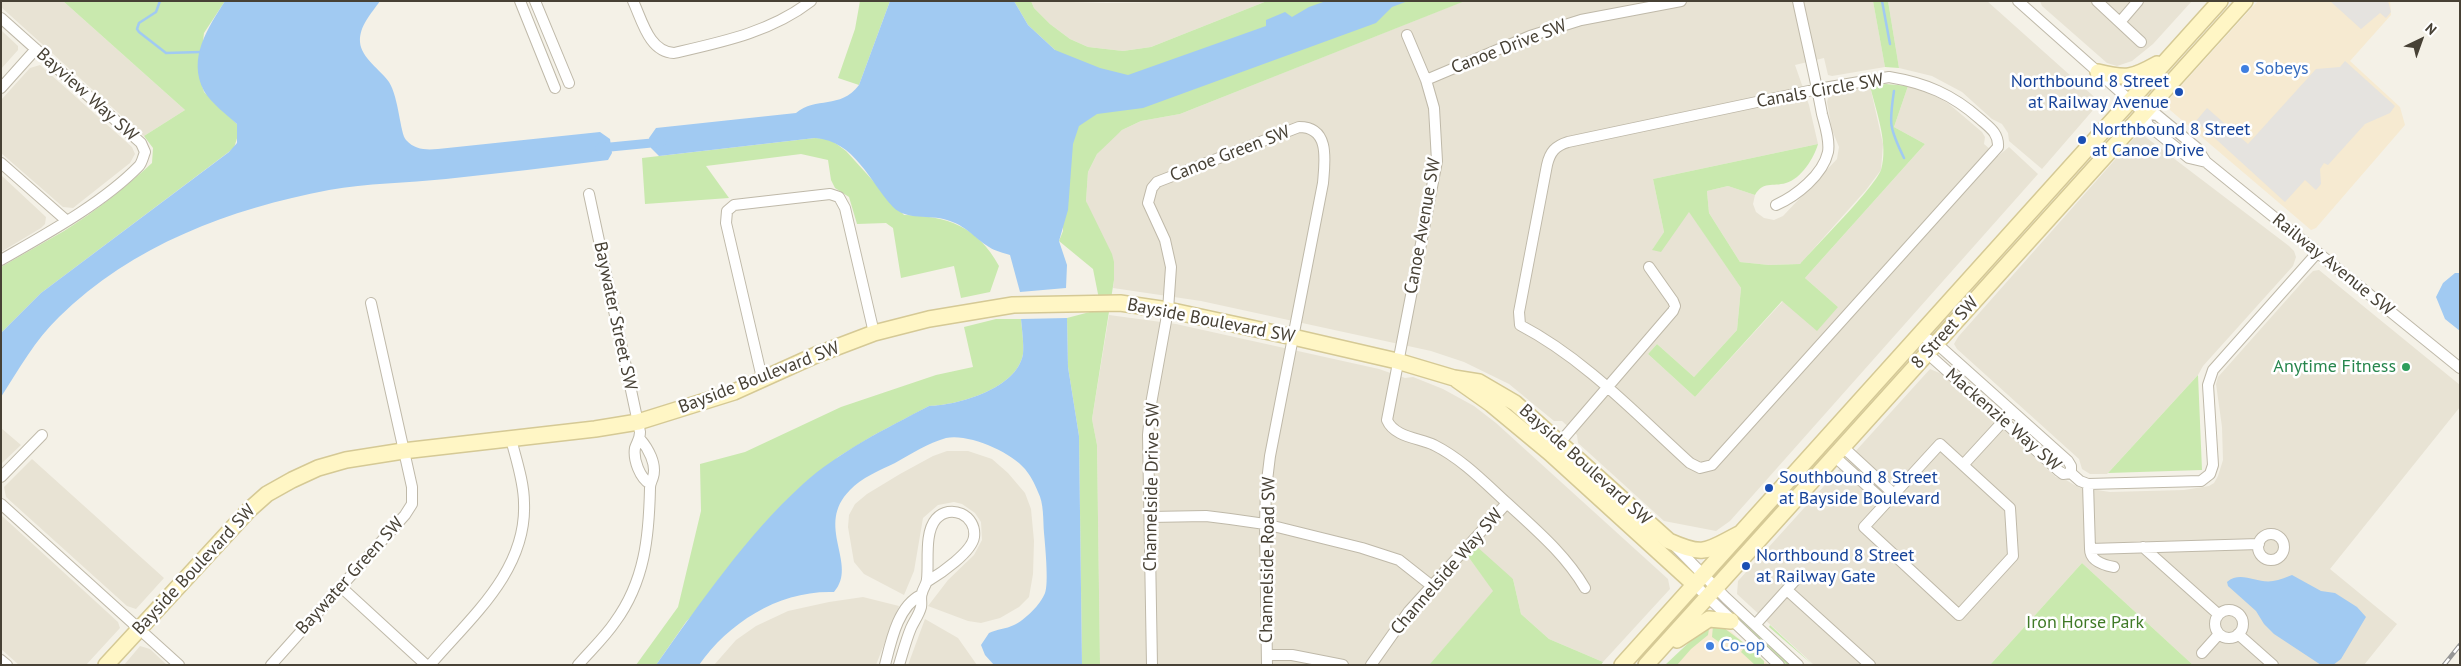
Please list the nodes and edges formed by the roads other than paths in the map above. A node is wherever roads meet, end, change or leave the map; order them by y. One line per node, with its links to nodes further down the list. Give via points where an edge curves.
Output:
1 (520, 1): 22 (street)
2 (535, 1): 20 (street)
3 (633, 1): 4 (street, via 655,45 674,53 754,32 795,13)
4 (812, 1)
5 (1681, 1): 19 (street, Canoe Drive SW, via 1581,20 1530,36)
6 (1798, 1): 23 (street)
7 (2097, 1): 13 (street)
8 (2138, 1): 13 (street)
9 (2220, 1): 17 (street, 8 Street SW)
10 (2245, 1): 25 (street, 8 Street SW)
11 (2020, 2): 18 (street)
12 (1, 18): 16 (street, Bayview Way SW)
13 (2120, 22): 15 (street)
14 (1407, 35): 19 (street, Canoe Avenue SW)
15 (2141, 42)
16 (36, 49): 21 (street); 29 (street, Bayview Way SW, via 141,143 145,152 140,165)
17 (2169, 56): 18 (street, via 2130,78); 24 (street, 8 Street SW)
18 (2098, 72): 24 (street)
19 (1426, 80): 39 (street, Canoe Avenue SW, via 1434,108 1437,161)
20 (569, 83)
21 (1, 88)
22 (555, 88)
23 (1818, 90): 28 (street, via 1828,143 1825,159 1797,193); 43 (street, Canals Circle SW, via 1568,142 1554,149 1548,159 1532,254 1518,312 1520,325 1560,347); 43 (street, Canals Circle SW, via 1889,77 1915,81 1938,89 1970,110 1993,130 1998,147 1712,465 1700,468 1690,463)
24 (2130, 101): 25 (street); 36 (street, 8 Street SW)
25 (2144, 113): 30 (street, Railway Avenue SW, via 2157,115 2197,148 2206,162); 38 (street, 8 Street SW)
26 (1, 163): 29 (street)
27 (589, 194): 46 (street, Baywater Street SW)
28 (1776, 205)
29 (67, 221): 31 (street, Bayview Way SW)
30 (2317, 253): 40 (street, Railway Avenue SW); 58 (street, via 2213,370 2208,384 2213,465 2210,474 2201,481)
31 (1, 260)
32 (1649, 267): 43 (street, via 1673,301 1674,311)
33 (371, 303): 51 (street, Baywater Green SW)
34 (1168, 310): 35 (street, Bayside Boulevard SW, via 1120,303 1013,305 928,319); 37 (street, Bayside Boulevard SW); 37 (street, Canoe Green SW, via 1171,267 1165,240 1148,203 1152,188 1157,182 1298,127 1307,127 1320,136 1325,163); 63 (street, Channelside Drive SW, via 1148,435)
35 (874, 333): 41 (street, Bayside Boulevard SW); 41 (street, via 844,208 838,197 830,194 734,205 727,211 726,223)
36 (1919, 336): 38 (street, Mackenzie Way SW); 65 (street, 8 Street SW)
37 (1293, 337): 39 (street, Bayside Boulevard SW); 64 (street, Channelside Road SW, via 1270,456)
38 (1931, 348): 44 (street, Mackenzie Way SW); 45 (street, Mackenzie Way SW); 52 (street, 8 Street SW)
39 (1397, 361): 42 (street, Bayside Boulevard SW); 60 (street, Channelside Way SW, via 1386,414 1389,425 1397,432 1446,451)
40 (2460, 368)
41 (762, 378): 46 (street, Bayside Boulevard SW, via 704,403)
42 (1454, 378): 50 (street, Bayside Boulevard SW, via 1480,382 1495,390); 53 (street, Bayside Boulevard SW)
43 (1607, 387): 50 (street)
44 (2012, 411): 45 (street); 55 (street, Mackenzie Way SW, via 2068,461)
45 (2003, 421): 54 (street); 55 (street, Mackenzie Way SW, via 2059,471)
46 (638, 422): 48 (street, Bayside Boulevard SW); 49 (street, Baywater Street SW)
47 (42, 435): 56 (street)
48 (511, 439): 51 (street, Bayside Boulevard SW); 94 (street, via 524,501 524,519 516,553 500,584)
49 (640, 439): 57 (street, Baywater Street SW, via 648,448 653,466 654,476); 57 (street, Baywater Street SW, via 635,448 639,470 642,480)
50 (1560, 442): 53 (street); 66 (street, Bayside Boulevard SW)
51 (404, 451): 75 (street, Baywater Green SW, via 412,487 412,504); 83 (street, Bayside Boulevard SW, via 318,468 268,494 228,530)
52 (1838, 451): 59 (street); 61 (street); 78 (street, 8 Street SW)
53 (1550, 453): 72 (street, Bayside Boulevard SW)
54 (1963, 466): 59 (street, via 1940,444); 61 (street, via 2010,508 2013,556 1959,615 1864,527)
55 (2071, 473): 58 (street, Mackenzie Way SW)
56 (1, 477)
57 (650, 484): 95 (street, Baywater Street SW, via 646,552 631,593 616,622)
58 (2088, 484): 69 (street)
59 (1894, 494): 61 (street)
60 (1506, 503): 74 (street, Channelside Way SW); 76 (street, via 1558,552)
61 (1886, 503)
62 (1, 504): 83 (street)
63 (1150, 517): 64 (street, via 1206,516); 98 (street, Channelside Drive SW)
64 (1265, 524): 74 (street, via 1389,556 1412,568); 88 (street, Channelside Road SW)
65 (1740, 534): 66 (street, via 1703,551 1691,551); 72 (street, 8 Street SW)
66 (1669, 541): 72 (street, Bayside Boulevard SW)
67 (2258, 544): 68 (street)
68 (2142, 547): 69 (street); 80 (street)
69 (2090, 548): 70 (street, via 2092,557)
70 (2114, 567)
71 (1800, 575): 77 (street)
72 (1699, 579): 78 (street); 101 (street, 8 Street SW)
73 (928, 581): 73 (street, via 966,551 974,538 973,526 966,516 955,510 943,512 934,521); 79 (street)
74 (1432, 586): 100 (street, Channelside Way SW, via 1393,631)
75 (341, 587): 93 (street, Baywater Green SW); 94 (street)
76 (1585, 588)
77 (1787, 590): 82 (street); 104 (street)
78 (1711, 592): 81 (street); 82 (street); 89 (street, 8 Street SW)
79 (920, 595): 96 (street, via 911,600 900,620); 97 (street, via 921,606)
80 (2218, 614): 84 (street, via 2214,624); 85 (street, via 2228,610 2239,614 2243,624)
81 (1732, 621): 89 (street, via 1716,618 1702,622); 102 (street)
82 (1756, 625): 103 (street)
83 (139, 628): 91 (street, Bayside Boulevard SW); 92 (street)
84 (2219, 634): 85 (street, via 2229,638); 86 (street)
85 (2238, 634): 105 (street)
86 (2202, 653)
87 (1, 660): 90 (street)
88 (1267, 660): 99 (street, via 1292,655)
89 (1650, 661)
90 (7, 665)
91 (106, 665)
92 (179, 665)
93 (271, 665)
94 (428, 665)
95 (578, 665)
96 (885, 665)
97 (899, 665)
98 (1152, 665)
99 (1342, 665)
100 (1371, 665)
101 (1622, 665)
102 (1779, 665)
103 (1798, 665)
104 (1870, 665)
105 (2273, 665)

